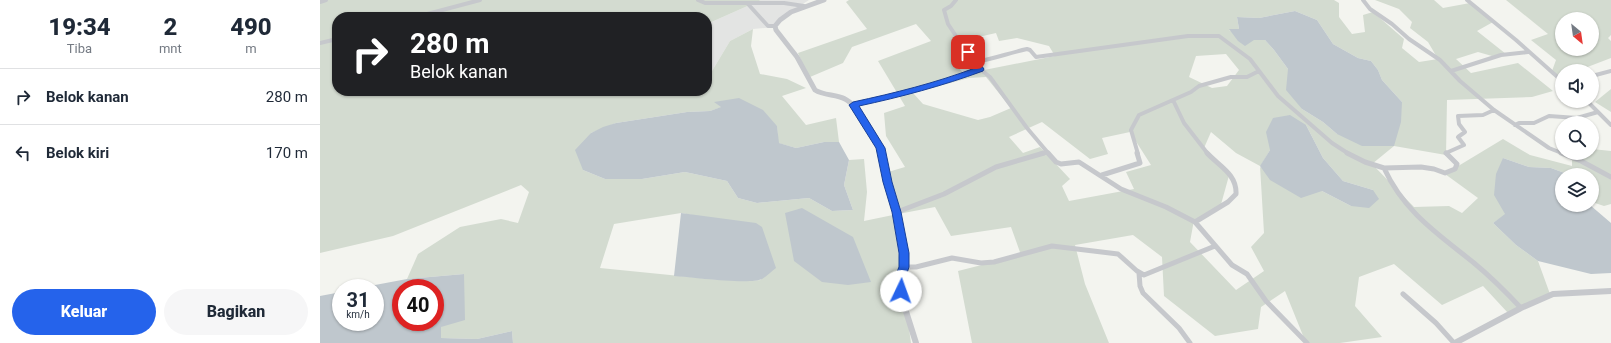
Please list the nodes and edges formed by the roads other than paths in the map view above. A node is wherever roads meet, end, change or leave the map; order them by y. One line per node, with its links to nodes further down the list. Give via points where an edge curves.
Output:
1 (326, 0): 8 (street)
2 (480, 0): 11 (street)
3 (698, 0): 9 (street, via 705,3)
4 (824, 0): 10 (street)
5 (956, 0): 16 (street, via 944,10 948,24)
6 (1363, 0): 19 (street, via 1370,9 1440,60)
7 (1467, 0): 15 (street)
8 (320, 2)
9 (748, 4): 10 (street, via 784,3); 12 (street, via 768,26)
10 (804, 6): 12 (street, via 785,16)
11 (435, 12)
12 (775, 26): 24 (street, via 797,57 815,90 820,94 845,99)
13 (332, 40): 14 (street)
14 (320, 43)
15 (1528, 52): 19 (street, via 1501,55); 22 (street)
16 (976, 62): 17 (street); 18 (street, via 996,59 1027,49 1036,57 1042,57 1188,36 1219,36 1250,58)
17 (980, 69): 24 (street, via 901,94); 30 (street, via 990,77)
18 (1259, 71): 23 (street, via 1247,77 1231,77 1199,86); 31 (street, via 1278,96 1332,144 1365,162)
19 (1451, 71): 26 (street)
20 (1611, 71): 21 (street)
21 (1599, 74)
22 (1555, 75)
23 (1173, 100): 32 (street, via 1139,115 1131,130 1140,163); 35 (street, via 1176,111 1191,132 1210,156 1232,176 1236,184 1236,194 1228,202)
24 (853, 105): 34 (street, via 881,148 887,182)
25 (1594, 108): 27 (street)
26 (1494, 110): 28 (street); 31 (street, via 1483,115 1458,116 1459,124 1465,132 1458,137 1464,145 1446,153 1457,164 1455,170 1445,173 1421,167)
27 (1598, 112): 28 (street, via 1577,118 1549,116 1534,123); 29 (street)
28 (1515, 125): 33 (street, via 1549,148)
29 (1611, 125)
30 (1047, 152): 32 (street, via 1056,162 1079,162); 34 (street, via 996,167 944,194)
31 (1384, 168): 41 (street, via 1402,200 1418,218 1490,275)
32 (1102, 175): 35 (street, via 1122,189)
33 (1611, 177)
34 (897, 212): 37 (street)
35 (1195, 222): 36 (street)
36 (1215, 246): 38 (street, via 1144,275); 44 (street, via 1232,265 1247,274 1266,301)
37 (904, 267): 38 (street, via 916,267 952,258 981,263 994,262 1052,246 1118,254); 42 (street, via 899,279 903,302)
38 (1139, 273): 43 (street, via 1140,286 1147,297 1185,333)
39 (1611, 291): 41 (street, via 1553,294)
40 (1403, 294): 45 (street)
41 (1521, 308): 45 (street)
42 (916, 343)
43 (1190, 343)
44 (1307, 343)
45 (1454, 343)

